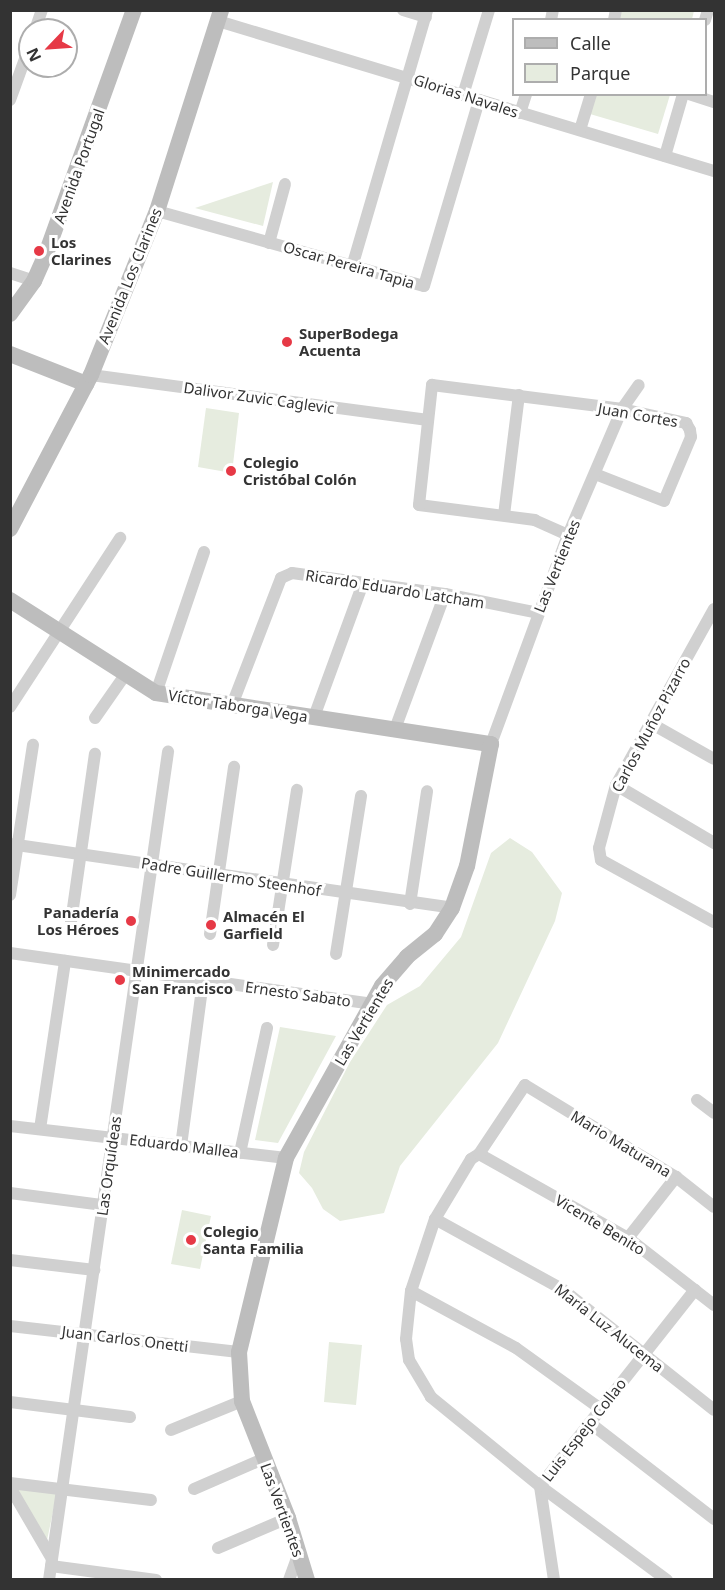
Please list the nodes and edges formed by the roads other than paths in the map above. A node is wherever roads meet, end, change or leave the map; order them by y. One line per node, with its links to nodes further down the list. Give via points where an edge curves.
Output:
1 (134, 10): 25 (street, Avenida Portugal, via 89,143)
2 (403, 10): 4 (street)
3 (489, 10): 8 (street)
4 (426, 14): 6 (street)
5 (219, 16): 6 (street, Glorias Navales); 21 (street, Avenida Los Clarines)
6 (406, 76): 8 (street, Glorias Navales); 23 (street)
7 (18, 77): 13 (street)
8 (463, 95): 14 (street, Glorias Navales)
9 (525, 96): 16 (street)
10 (590, 96): 17 (street)
11 (682, 96): 18 (street)
12 (695, 96): 15 (street)
13 (10, 99)
14 (478, 100): 16 (street, Glorias Navales); 23 (street, Oscar Pereira Tapia, via 424,286)
15 (714, 102)
16 (520, 114): 17 (street, Glorias Navales)
17 (580, 130): 18 (street, Glorias Navales)
18 (664, 156): 19 (street, Glorias Navales)
19 (714, 171)
20 (285, 184): 22 (street)
21 (157, 211): 22 (street, Oscar Pereira Tapia); 28 (street, Avenida Los Clarines)
22 (269, 243): 23 (street, Oscar Pereira Tapia)
23 (352, 267)
24 (10, 273): 25 (street)
25 (34, 281): 26 (street, Avenida Portugal)
26 (10, 314)
27 (10, 354): 28 (street, Dalivor Zuvic Caglevic)
28 (89, 380): 32 (street, Dalivor Zuvic Caglevic); 35 (street, Avenida Los Clarines)
29 (639, 385): 31 (street, Las Vertientes)
30 (519, 395): 31 (street, Juan Cortes); 32 (street, Juan Cortes, via 432,386); 34 (street)
31 (622, 409): 33 (street, Las Vertientes); 33 (street, Juan Cortes, via 686,423 691,437 666,500)
32 (428, 420): 34 (street, via 419,505)
33 (595, 474): 36 (street, Las Vertientes)
34 (504, 515): 36 (street, via 535,520)
35 (10, 529)
36 (568, 536): 43 (street, Las Vertientes)
37 (120, 538): 44 (street)
38 (204, 552): 46 (street)
39 (363, 583): 40 (street, Ricardo Eduardo Latcham); 47 (street, Ricardo Eduardo Latcham, via 292,573 281,578); 49 (street)
40 (445, 594): 43 (street, Ricardo Eduardo Latcham); 52 (street)
41 (10, 600): 44 (street, Víctor Taborga Vega)
42 (714, 609): 51 (street, Carlos Muñoz Pizarro)
43 (538, 613): 53 (street, Las Vertientes)
44 (58, 632): 45 (street, Víctor Taborga Vega); 48 (street)
45 (125, 675): 46 (street, Víctor Taborga Vega); 50 (street)
46 (156, 693): 47 (street, Víctor Taborga Vega)
47 (232, 705): 49 (street, Víctor Taborga Vega)
48 (10, 707)
49 (314, 717): 52 (street, Víctor Taborga Vega)
50 (95, 718)
51 (652, 724): 57 (street); 59 (street, Carlos Muñoz Pizarro)
52 (395, 729): 53 (street, Víctor Taborga Vega)
53 (491, 744): 72 (street, Las Vertientes, via 467,866)
54 (33, 745): 64 (street)
55 (168, 752): 66 (street, Las Orquídeas)
56 (95, 754): 65 (street)
57 (714, 756)
58 (234, 767): 67 (street)
59 (616, 785): 63 (street); 74 (street, Carlos Muñoz Pizarro, via 599,848 602,860)
60 (297, 790): 68 (street)
61 (427, 791): 71 (street)
62 (361, 796): 70 (street)
63 (714, 843)
64 (14, 844): 65 (street, Padre Guillermo Steenhof); 69 (street)
65 (82, 855): 66 (street, Padre Guillermo Steenhof); 73 (street)
66 (152, 865): 67 (street, Padre Guillermo Steenhof); 80 (street, Las Orquídeas)
67 (220, 876): 68 (street, Padre Guillermo Steenhof); 75 (street)
68 (284, 885): 70 (street, Padre Guillermo Steenhof); 76 (street)
69 (10, 894)
70 (346, 894): 71 (street, Padre Guillermo Steenhof); 78 (street)
71 (410, 904): 72 (street, Padre Guillermo Steenhof)
72 (452, 908): 82 (street, Las Vertientes, via 435,934 407,957)
73 (71, 922)
74 (714, 922)
75 (210, 934)
76 (273, 945)
77 (10, 953): 79 (street, Ernesto Sabato)
78 (336, 954)
79 (65, 961): 80 (street, Ernesto Sabato); 87 (street)
80 (137, 971): 81 (street, Ernesto Sabato); 88 (street, Las Orquídeas)
81 (202, 981): 82 (street, Ernesto Sabato); 89 (street)
82 (371, 1004): 92 (street, Las Vertientes)
83 (267, 1028): 90 (street)
84 (697, 1100): 85 (street)
85 (714, 1113)
86 (10, 1126): 87 (street, Eduardo Mallea)
87 (40, 1129): 88 (street, Eduardo Mallea)
88 (113, 1138): 89 (street, Eduardo Mallea); 95 (street, Las Orquídeas)
89 (181, 1146): 90 (street, Eduardo Mallea)
90 (240, 1153): 92 (street, Eduardo Mallea)
91 (479, 1154): 93 (street, Mario Maturana, via 525,1085); 97 (street, via 471,1160); 98 (street, Vicente Benito)
92 (286, 1158): 106 (street, Las Vertientes)
93 (676, 1177): 96 (street, Mario Maturana); 98 (street)
94 (10, 1193): 95 (street)
95 (103, 1205): 100 (street, Las Orquídeas)
96 (714, 1207)
97 (435, 1219): 102 (street); 107 (street, María Luz Alucema, via 562,1289)
98 (628, 1238): 101 (street, Vicente Benito)
99 (10, 1260): 100 (street)
100 (93, 1270): 105 (street, Las Orquídeas)
101 (695, 1290): 103 (street, Vicente Benito); 107 (street, Luis Espejo Collao)
102 (411, 1291): 110 (street, via 516,1348); 118 (street, via 406,1339 409,1360 418,1379 444,1410)
103 (714, 1305)
104 (10, 1326): 105 (street, Juan Carlos Onetti)
105 (84, 1335): 106 (street, Juan Carlos Onetti); 111 (street, Las Orquídeas)
106 (239, 1352): 108 (street, Las Vertientes)
107 (644, 1354): 110 (street, Luis Espejo Collao); 112 (street, María Luz Alucema)
108 (242, 1401): 115 (street); 116 (street, Las Vertientes)
109 (10, 1402): 111 (street)
110 (601, 1408): 114 (street, Luis Espejo Collao)
111 (73, 1410): 113 (street); 120 (street, Las Orquídeas)
112 (714, 1410)
113 (130, 1417)
114 (590, 1423): 118 (street, Luis Espejo Collao); 124 (street)
115 (171, 1430)
116 (263, 1459): 121 (street); 123 (street, Las Vertientes)
117 (10, 1483): 120 (street)
118 (540, 1486): 132 (street); 133 (street)
119 (10, 1487): 127 (street)
120 (62, 1489): 122 (street); 127 (street, Las Orquídeas)
121 (194, 1489)
122 (151, 1500)
123 (288, 1518): 125 (street); 126 (street, Las Vertientes)
124 (714, 1519)
125 (218, 1548)
126 (299, 1552): 130 (street); 131 (street, Las Vertientes)
127 (51, 1562): 128 (street, Las Orquídeas); 129 (street)
128 (48, 1580)
129 (156, 1580)
130 (288, 1580)
131 (307, 1580)
132 (554, 1580)
133 (668, 1580)

